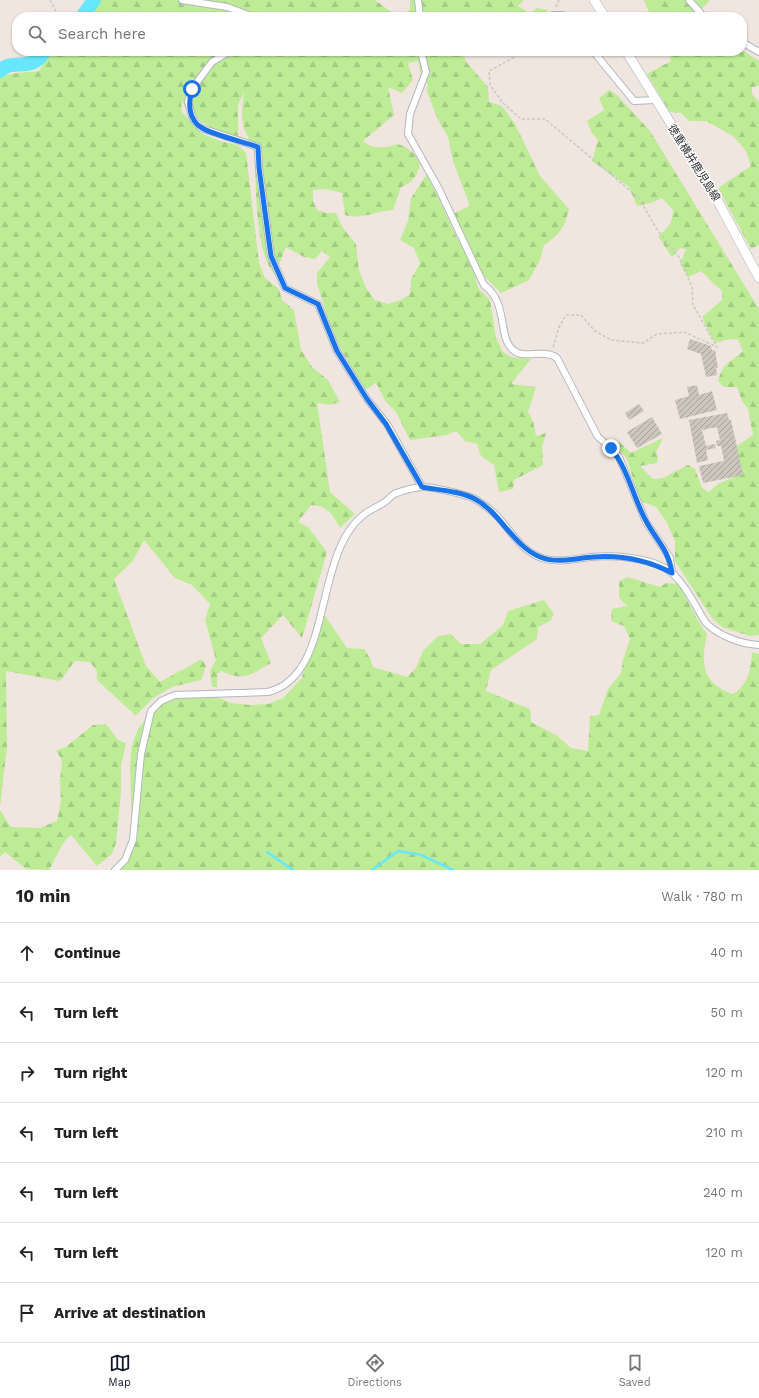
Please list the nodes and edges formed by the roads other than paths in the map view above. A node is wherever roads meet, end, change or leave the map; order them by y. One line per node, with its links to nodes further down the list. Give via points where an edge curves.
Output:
1 (182, 0): 5 (street, via 227,7)
2 (418, 0): 6 (street)
3 (594, 0): 7 (main road)
4 (689, 0): 8 (street)
5 (241, 12)
6 (419, 12)
7 (602, 12)
8 (700, 12)
9 (747, 45): 10 (street)
10 (759, 52)
11 (222, 56): 17 (street, via 212,62 192,89 188,102 193,119 201,128 258,147 271,256 285,288 318,304 337,351 386,424)
12 (422, 56): 18 (street, via 426,72 410,114 408,134 439,189 484,285 496,296 503,315 507,344 514,351 552,354 557,358 598,437 619,458 646,522 670,558)
13 (597, 56): 15 (street, via 634,101)
14 (629, 56): 15 (main road, 徳重横井鹿児島線)
15 (655, 100): 16 (main road, 徳重横井鹿児島線, via 713,192)
16 (759, 278)
17 (422, 487): 18 (street, via 474,498 497,517 524,548 540,557 564,561 603,556 626,557 650,563); 20 (street, via 394,494 353,524 343,540 335,562 308,655 300,671 289,683 268,692 175,695 160,701 151,711 141,754 133,840 125,860)
18 (672, 573): 19 (street, via 712,630 742,642)
19 (759, 645)
20 (115, 870)

